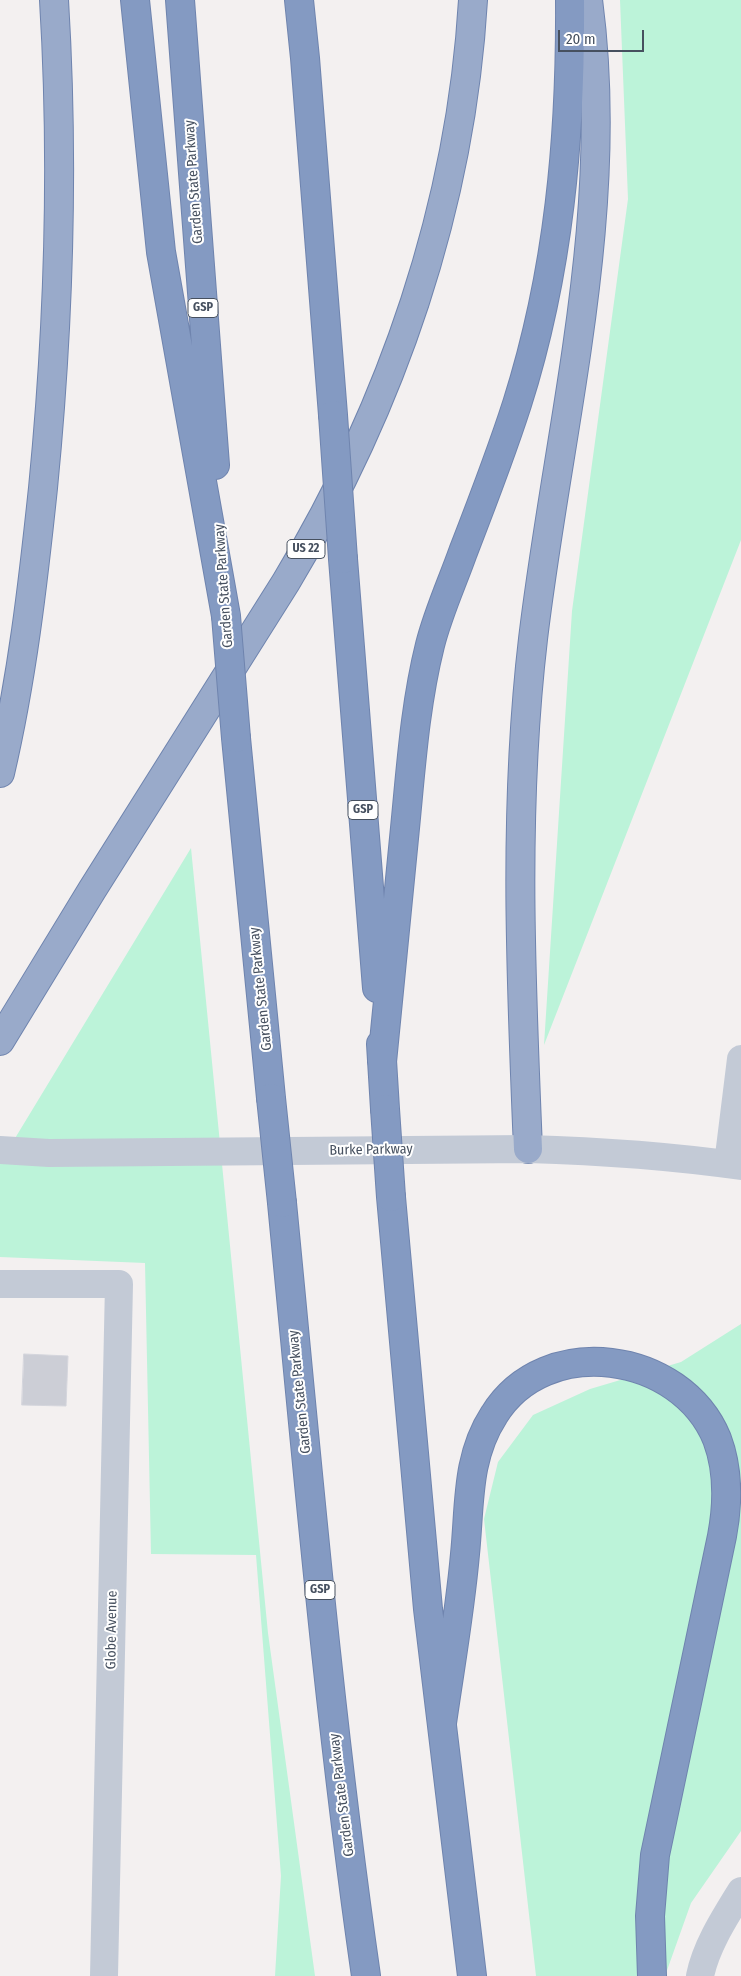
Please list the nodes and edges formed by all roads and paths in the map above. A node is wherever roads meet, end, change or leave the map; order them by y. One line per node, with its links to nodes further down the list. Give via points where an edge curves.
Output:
1 (54, 0): 9 (highway, via 60,191 52,385 32,582)
2 (135, 0): 8 (highway, via 161,252)
3 (180, 0): 8 (highway, Garden State Parkway / GSP)
4 (299, 0): 12 (highway, GSP, bridge)
5 (473, 0): 10 (highway, US 22, via 467,69 443,199 406,330 362,439 315,534)
6 (570, 0): 12 (highway, via 567,142 554,254 539,329 518,402 443,607 422,684)
7 (588, 0): 13 (highway, via 596,107 592,212 581,313 534,637 522,759 520,902)
8 (226, 616): 20 (highway, Garden State Parkway / GSP, bridge, via 324,1634)
9 (0, 773)
10 (0, 1041)
11 (741, 1059): 15 (street)
12 (382, 1062): 17 (highway, GSP, bridge, via 416,1491)
13 (528, 1149): 14 (street, Burke Parkway); 15 (street, Burke Parkway, via 605,1152)
14 (0, 1150)
15 (734, 1165)
16 (0, 1284): 19 (street, Globe Avenue, via 119,1284)
17 (442, 1723): 21 (highway, GSP); 22 (highway, via 465,1554 471,1474 480,1443 494,1413 514,1391 541,1372 572,1362 607,1361 670,1384 697,1408 708,1423 722,1457 727,1494 656,1855 650,1916)
18 (741, 1891): 23 (street, via 718,1931)
19 (104, 1976)
20 (366, 1976)
21 (472, 1976)
22 (652, 1976)
23 (700, 1976)

